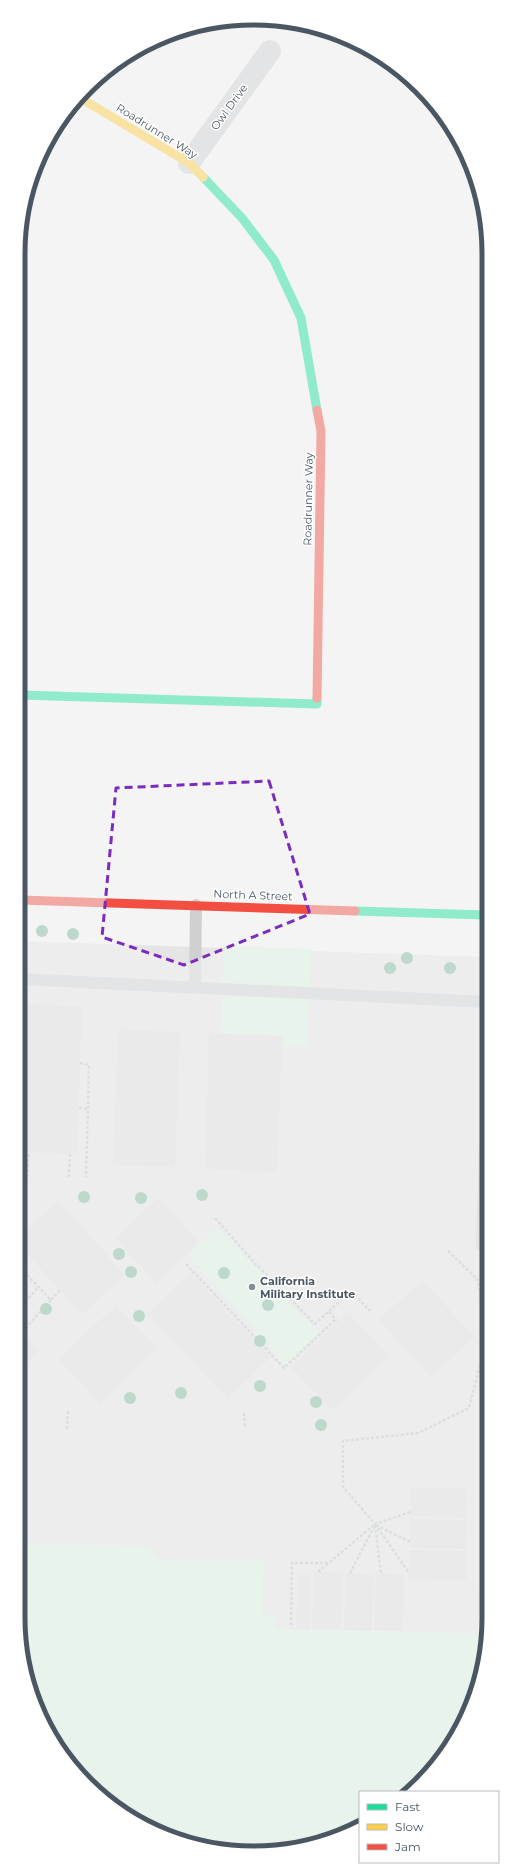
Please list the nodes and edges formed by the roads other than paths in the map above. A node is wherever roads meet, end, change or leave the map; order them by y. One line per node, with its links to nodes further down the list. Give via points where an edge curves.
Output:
1 (270, 51): 3 (street, Owl Drive)
2 (84, 100): 3 (street, Roadrunner Way)
3 (189, 162): 4 (street, Roadrunner Way, via 242,218 274,260 301,318 321,431 317,704)
4 (25, 695)
5 (25, 900): 6 (street, North A Street)
6 (196, 905): 7 (street, North A Street); 9 (lane)
7 (482, 915)
8 (25, 979): 9 (lane)
9 (195, 988): 10 (lane)
10 (482, 1002)

